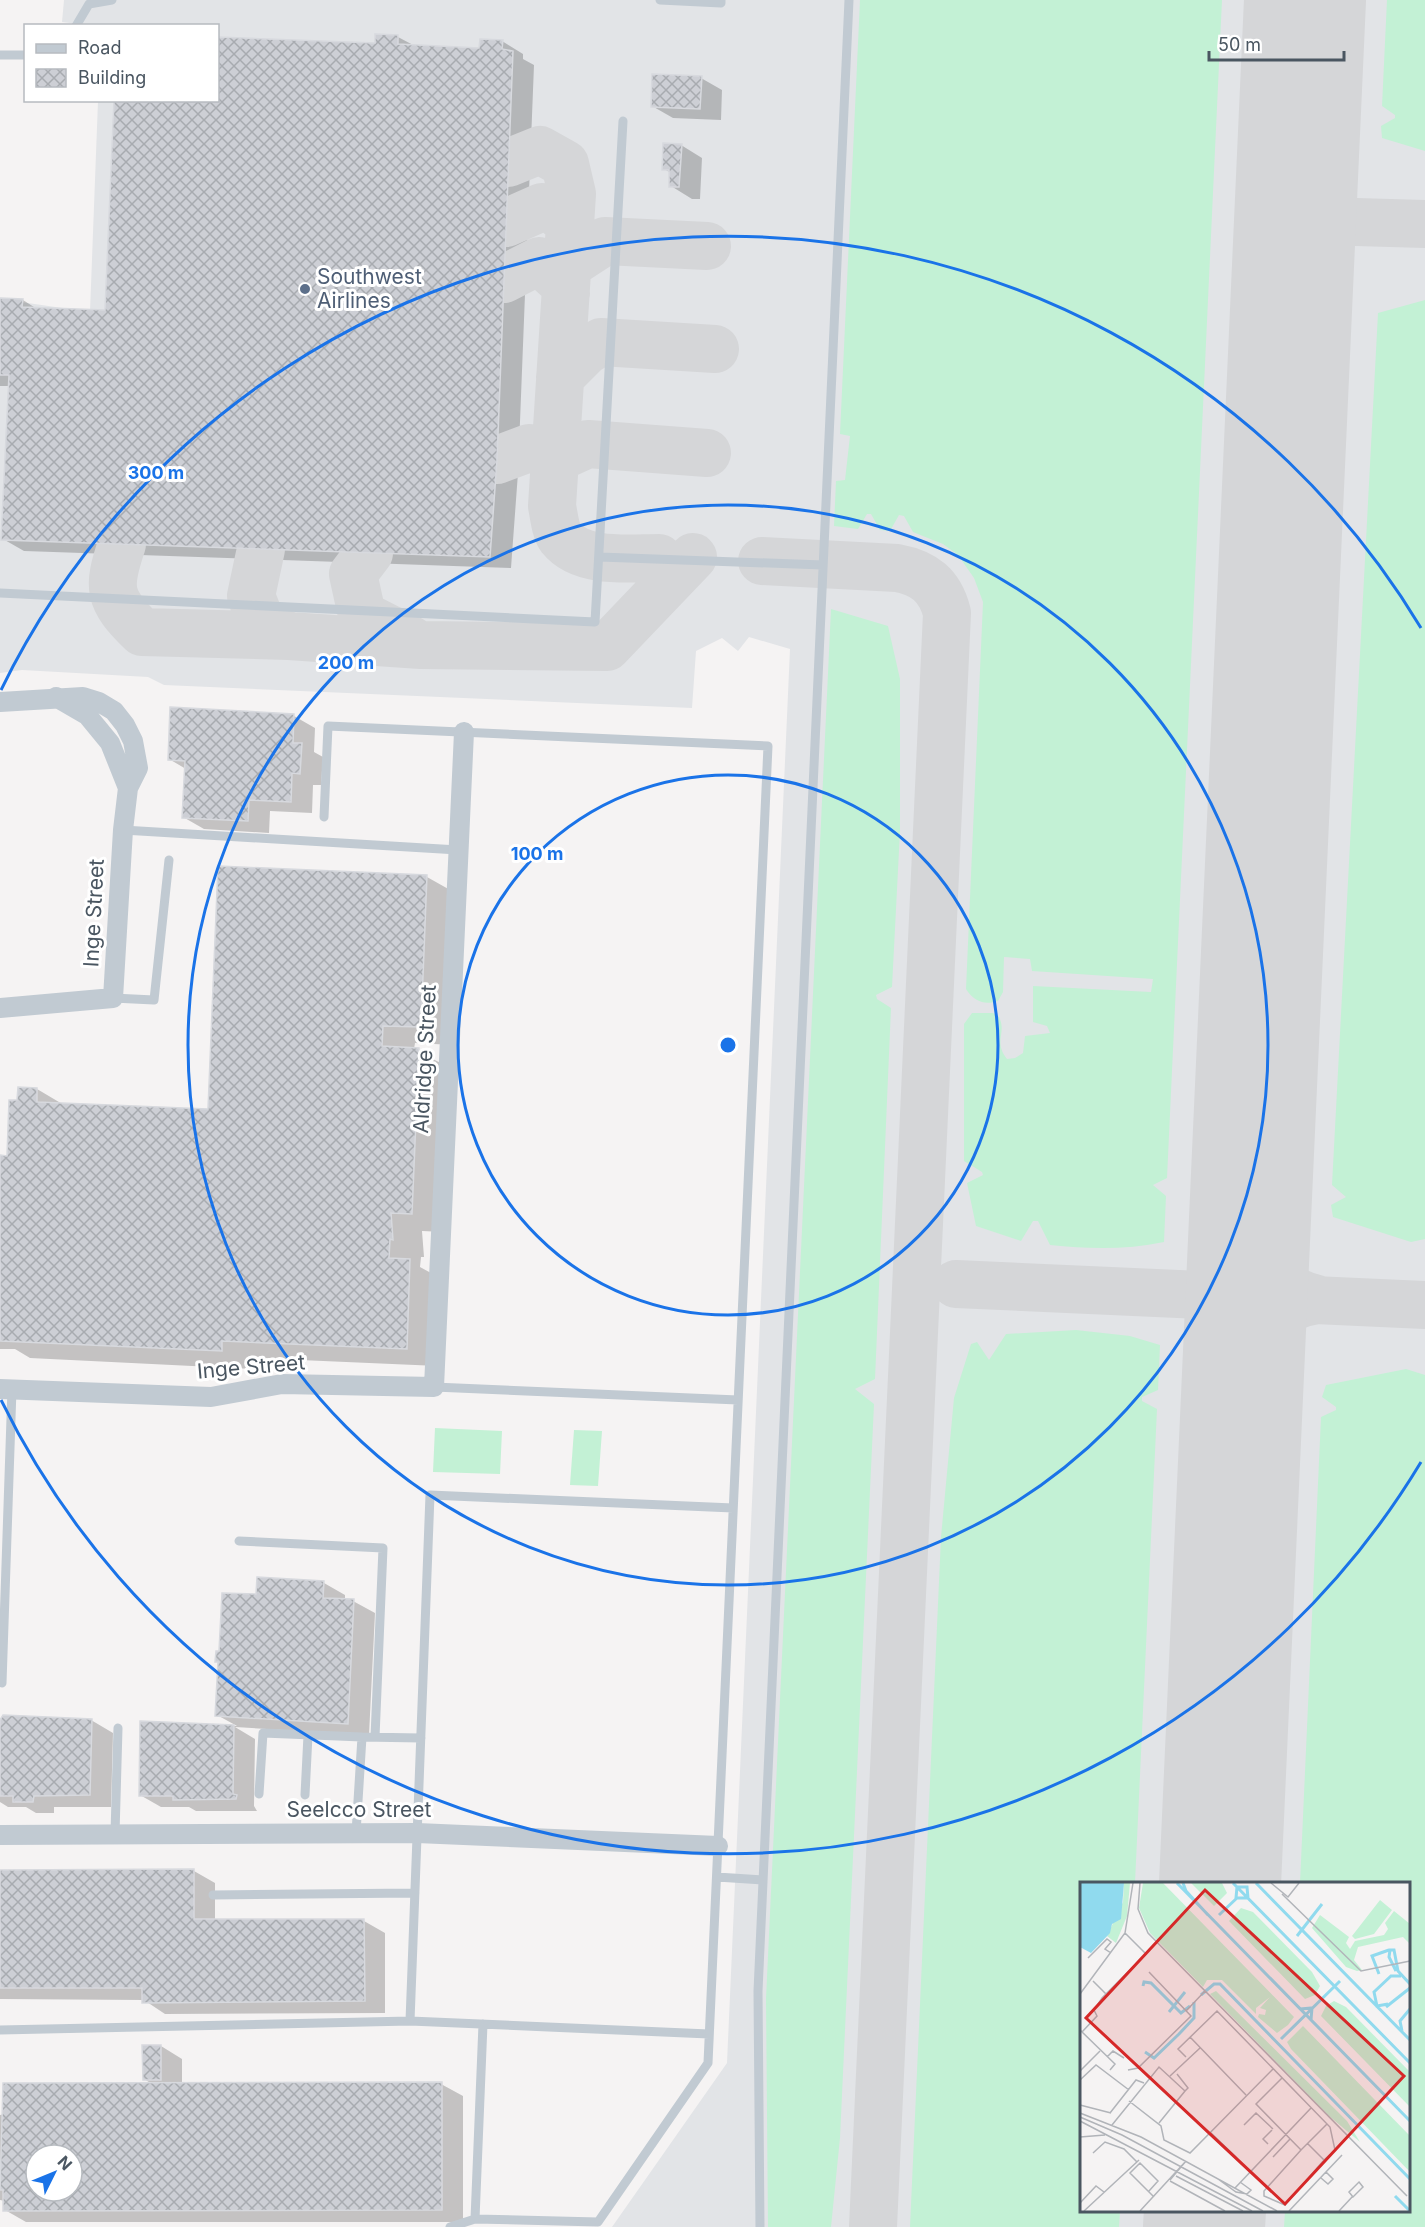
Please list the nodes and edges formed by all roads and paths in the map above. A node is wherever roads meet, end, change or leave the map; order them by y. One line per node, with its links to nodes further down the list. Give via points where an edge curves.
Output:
1 (112, 0): 5 (lane, via 89,4)
2 (660, 0): 3 (lane)
3 (721, 0)
4 (849, 0): 10 (lane)
5 (77, 24)
6 (0, 55): 7 (lane)
7 (24, 55)
8 (622, 121): 9 (lane)
9 (600, 557): 10 (lane); 11 (lane, via 595,622)
10 (823, 565): 39 (lane)
11 (0, 593)
12 (0, 702): 15 (street, Inge Street, via 56,697 87,715 110,743 128,788)
13 (464, 732): 14 (lane, via 328,726); 16 (street, Aldridge Street); 22 (lane, via 768,746)
14 (324, 817)
15 (123, 830): 16 (lane); 18 (street, Inge Street)
16 (458, 850): 20 (street, Aldridge Street)
17 (169, 860): 18 (lane, via 154,1000)
18 (113, 998): 19 (street, Inge Street)
19 (0, 1008)
20 (434, 1387): 21 (street, Inge Street, via 282,1384 211,1397); 22 (lane)
21 (6, 1389): 25 (lane)
22 (738, 1400): 23 (lane)
23 (733, 1508): 30 (lane, via 430,1495); 37 (lane)
24 (239, 1540): 29 (lane, via 383,1548)
25 (2, 1683)
26 (118, 1728): 35 (lane)
27 (308, 1735): 28 (lane); 31 (lane, via 262,1733); 32 (lane)
28 (362, 1737): 29 (lane); 33 (lane)
29 (375, 1737): 30 (lane)
30 (421, 1738): 34 (lane)
31 (259, 1794)
32 (305, 1795)
33 (356, 1833): 34 (street, Seelcco Street); 35 (street, Seelcco Street)
34 (417, 1833): 37 (street, Seelcco Street); 40 (lane)
35 (116, 1834): 36 (street, Seelcco Street)
36 (0, 1835)
37 (718, 1846): 38 (lane)
38 (717, 1877): 39 (lane); 45 (lane)
39 (763, 1880): 48 (lane, via 758,1991)
40 (415, 1893): 41 (lane); 42 (lane)
41 (213, 1895)
42 (410, 2020): 43 (lane); 44 (lane)
43 (483, 2024): 45 (lane); 46 (lane)
44 (0, 2030)
45 (709, 2034): 46 (lane, via 708,2063 598,2222)
46 (475, 2219): 47 (lane)
47 (450, 2227)
48 (760, 2227)

